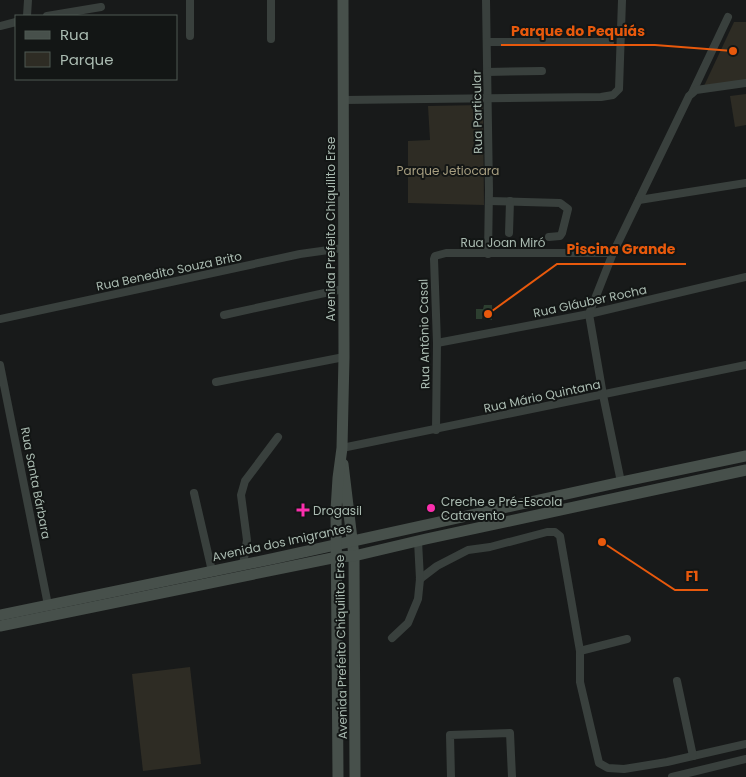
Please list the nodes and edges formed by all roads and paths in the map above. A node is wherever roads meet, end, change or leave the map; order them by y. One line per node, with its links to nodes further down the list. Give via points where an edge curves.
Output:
1 (28, 0): 8 (street)
2 (190, 0): 13 (street)
3 (271, 0): 14 (street)
4 (343, 0): 22 (main road, Avenida Prefeito Chiquilito Erse)
5 (486, 0): 15 (street, Rua Particular)
6 (622, 0): 21 (street, via 619,89 613,95)
7 (101, 7): 9 (street)
8 (27, 15)
9 (53, 15)
10 (728, 17): 20 (street)
11 (15, 22): 12 (street)
12 (1, 26)
13 (190, 36)
14 (271, 39)
15 (487, 42): 16 (street); 18 (street, Rua Particular)
16 (610, 42)
17 (542, 71): 18 (street)
18 (488, 72): 21 (street, Rua Particular)
19 (746, 83): 20 (street)
20 (692, 93): 24 (street)
21 (488, 98): 22 (street); 25 (street, Rua Particular)
22 (344, 100): 29 (main road, Avenida Prefeito Chiquilito Erse)
23 (746, 183): 24 (street)
24 (639, 200): 31 (street)
25 (489, 201): 26 (street); 32 (street, Rua Particular)
26 (510, 201): 27 (street); 28 (street, via 564,205 568,209 562,233)
27 (509, 233)
28 (549, 237)
29 (343, 248): 34 (main road, Avenida Prefeito Chiquilito Erse); 37 (street, Rua Benedito Souza Brito, via 300,254)
30 (454, 253): 32 (street, Rua Joan Miró); 38 (street, Rua Antônio Casal, via 437,254 434,260)
31 (613, 253): 32 (street, Rua Joan Miró); 35 (street)
32 (488, 254)
33 (746, 277): 35 (street, Rua Gláuber Rocha)
34 (343, 289): 36 (street); 39 (main road, Avenida Prefeito Chiquilito Erse)
35 (589, 314): 38 (street, Rua Gláuber Rocha); 43 (street)
36 (224, 315)
37 (0, 319)
38 (437, 343): 44 (street, Rua Antônio Casal)
39 (344, 357): 42 (street); 46 (main road, Avenida Prefeito Chiquilito Erse)
40 (0, 365): 61 (street, Rua Santa Bárbara)
41 (746, 365): 43 (street, Rua Mário Quintana)
42 (216, 382)
43 (603, 395): 44 (street, Rua Mário Quintana); 49 (street)
44 (436, 430): 46 (street, Rua Mário Quintana)
45 (278, 437): 58 (street, via 245,481 241,495 247,540)
46 (342, 453): 53 (main road, Avenida Prefeito Chiquilito Erse); 55 (main road, Avenida Prefeito Chiquilito Erse)
47 (746, 456): 49 (main road, Avenida dos Imigrantes)
48 (746, 470): 52 (main road, Avenida dos Imigrantes)
49 (622, 482): 51 (main road, Avenida dos Imigrantes)
50 (194, 493): 59 (street)
51 (567, 494): 52 (main road); 53 (main road, Avenida dos Imigrantes)
52 (570, 508): 54 (main road, Avenida dos Imigrantes)
53 (352, 541): 55 (main road, Avenida dos Imigrantes); 56 (main road, Avenida Prefeito Chiquilito Erse)
54 (418, 541): 56 (main road, Avenida dos Imigrantes); 60 (street)
55 (336, 544): 57 (main road, Avenida Prefeito Chiquilito Erse); 58 (main road, Avenida dos Imigrantes)
56 (354, 556): 57 (main road, Avenida dos Imigrantes); 72 (main road, Avenida Prefeito Chiquilito Erse)
57 (337, 558): 59 (main road, Avenida dos Imigrantes); 71 (main road, Avenida Prefeito Chiquilito Erse)
58 (243, 565): 59 (main road, Avenida dos Imigrantes)
59 (214, 576): 61 (main road, Avenida dos Imigrantes); 63 (main road, Avenida dos Imigrantes)
60 (420, 579): 64 (street, via 418,599 408,623); 66 (street, via 468,550 555,532 560,536)
61 (48, 605): 62 (main road, Avenida dos Imigrantes)
62 (0, 615)
63 (0, 626)
64 (392, 638)
65 (627, 639): 66 (street)
66 (580, 651): 69 (street, via 580,682 599,763 608,768 624,769)
67 (677, 681): 69 (street)
68 (746, 744): 69 (street)
69 (693, 756)
70 (746, 759): 75 (street)
71 (338, 777)
72 (355, 777)
73 (451, 777): 74 (street, via 450,735 510,733)
74 (512, 777)
75 (672, 777)

